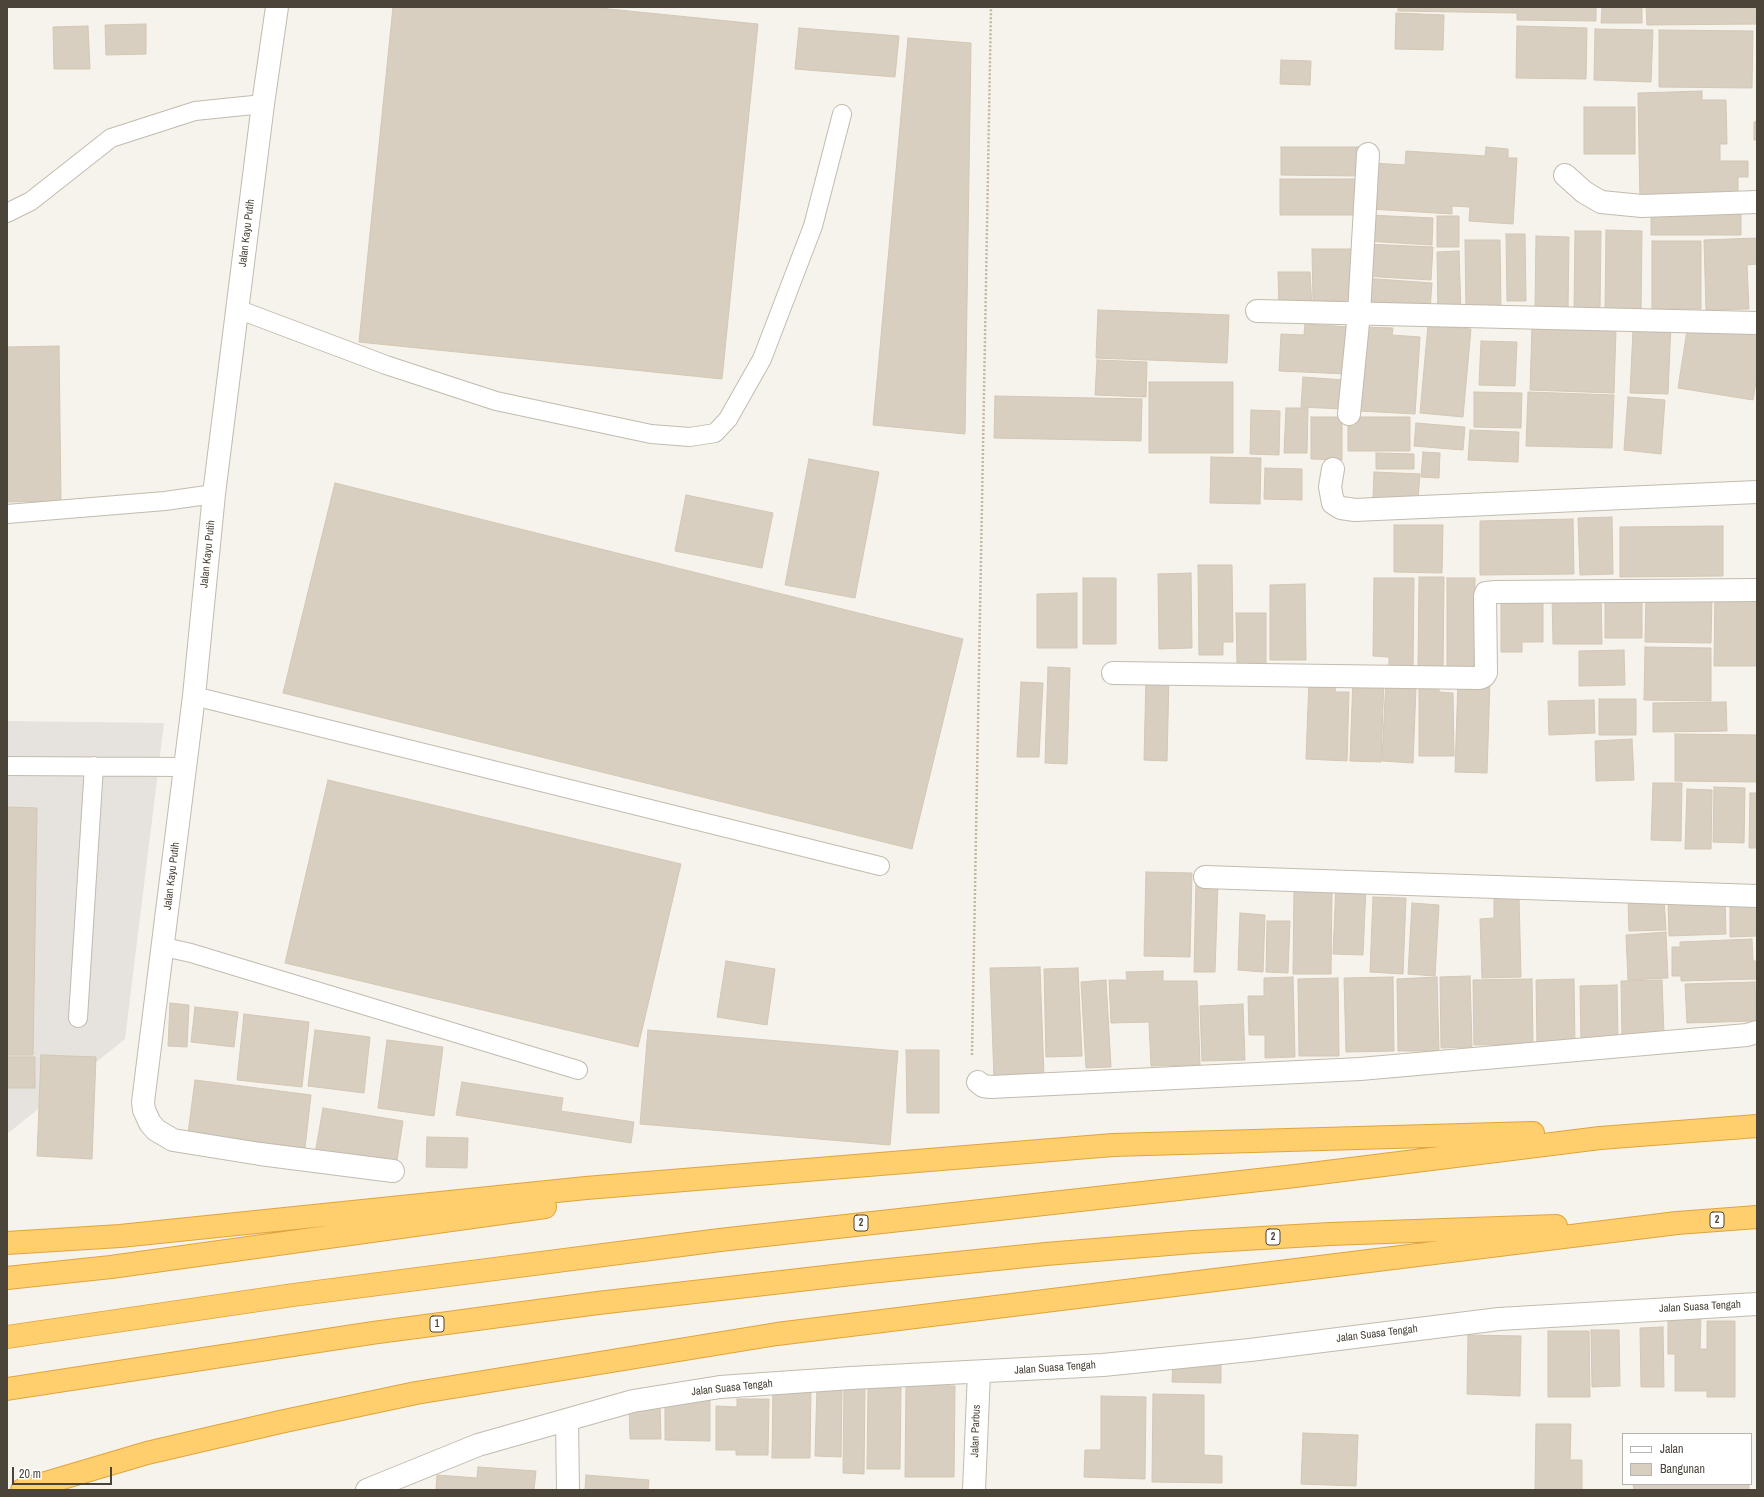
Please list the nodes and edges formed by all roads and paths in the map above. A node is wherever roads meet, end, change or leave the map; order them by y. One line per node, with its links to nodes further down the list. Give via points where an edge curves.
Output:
1 (277, 7): 3 (street, Jalan Kayu Putih)
2 (992, 7): 31 (path, via 972,1054 973,1070)
3 (263, 104): 8 (lane, via 195,111 111,138 31,202); 9 (street, Jalan Kayu Putih)
4 (842, 114): 9 (lane, via 813,226 762,359 728,419 715,433 690,437 651,434 496,401 386,365)
5 (1368, 154): 11 (street)
6 (1566, 175): 7 (street, via 1584,192 1601,202 1642,206)
7 (1757, 202)
8 (7, 213)
9 (237, 309): 16 (street, Jalan Kayu Putih)
10 (1257, 311): 11 (street)
11 (1359, 313): 12 (street); 13 (street)
12 (1757, 323)
13 (1349, 414)
14 (1333, 469): 15 (street, via 1330,487 1333,503 1342,508 1355,510)
15 (1757, 492)
16 (214, 494): 17 (lane, via 165,501); 20 (street, Jalan Kayu Putih)
17 (7, 514)
18 (1757, 590): 19 (street, via 1486,594 1486,673 1480,678)
19 (1113, 672)
20 (194, 696): 23 (street, Jalan Kayu Putih); 24 (lane)
21 (7, 766): 22 (lane)
22 (94, 766): 23 (lane); 28 (lane)
23 (184, 767): 27 (street, Jalan Kayu Putih)
24 (880, 866)
25 (1205, 877): 26 (street)
26 (1757, 896)
27 (164, 946): 30 (lane); 35 (street, Jalan Kayu Putih, via 143,1102 150,1123 156,1130 173,1140)
28 (78, 1018)
29 (1757, 1032): 31 (street, via 1747,1035 1360,1069 991,1087)
30 (578, 1070)
31 (978, 1082)
32 (1757, 1126): 33 (highway, 2)
33 (1718, 1128): 34 (highway, via 1113,1145); 42 (highway, 2, via 1600,1138 1295,1176 720,1240 301,1294)
34 (817, 1170): 38 (highway, via 586,1188 120,1236); 40 (highway, via 119,1266)
35 (393, 1171)
36 (1757, 1217): 37 (highway, 2)
37 (1677, 1224): 39 (highway, 2, via 1446,1230 1193,1242); 46 (highway, via 777,1334 416,1393 147,1453)
38 (7, 1242)
39 (869, 1272): 44 (highway, 1, via 598,1303 395,1330)
40 (7, 1278)
41 (1757, 1304): 43 (street, Jalan Suasa Tengah, via 1499,1319 1242,1351 1103,1365)
42 (7, 1337)
43 (979, 1372): 45 (street, Jalan Suasa Tengah, via 720,1388 633,1401); 49 (street, Jalan Parbus)
44 (7, 1389)
45 (567, 1421): 47 (street, Jalan Suasa Tengah, via 478,1445); 48 (street)
46 (22, 1490)
47 (367, 1490)
48 (568, 1490)
49 (974, 1490)

